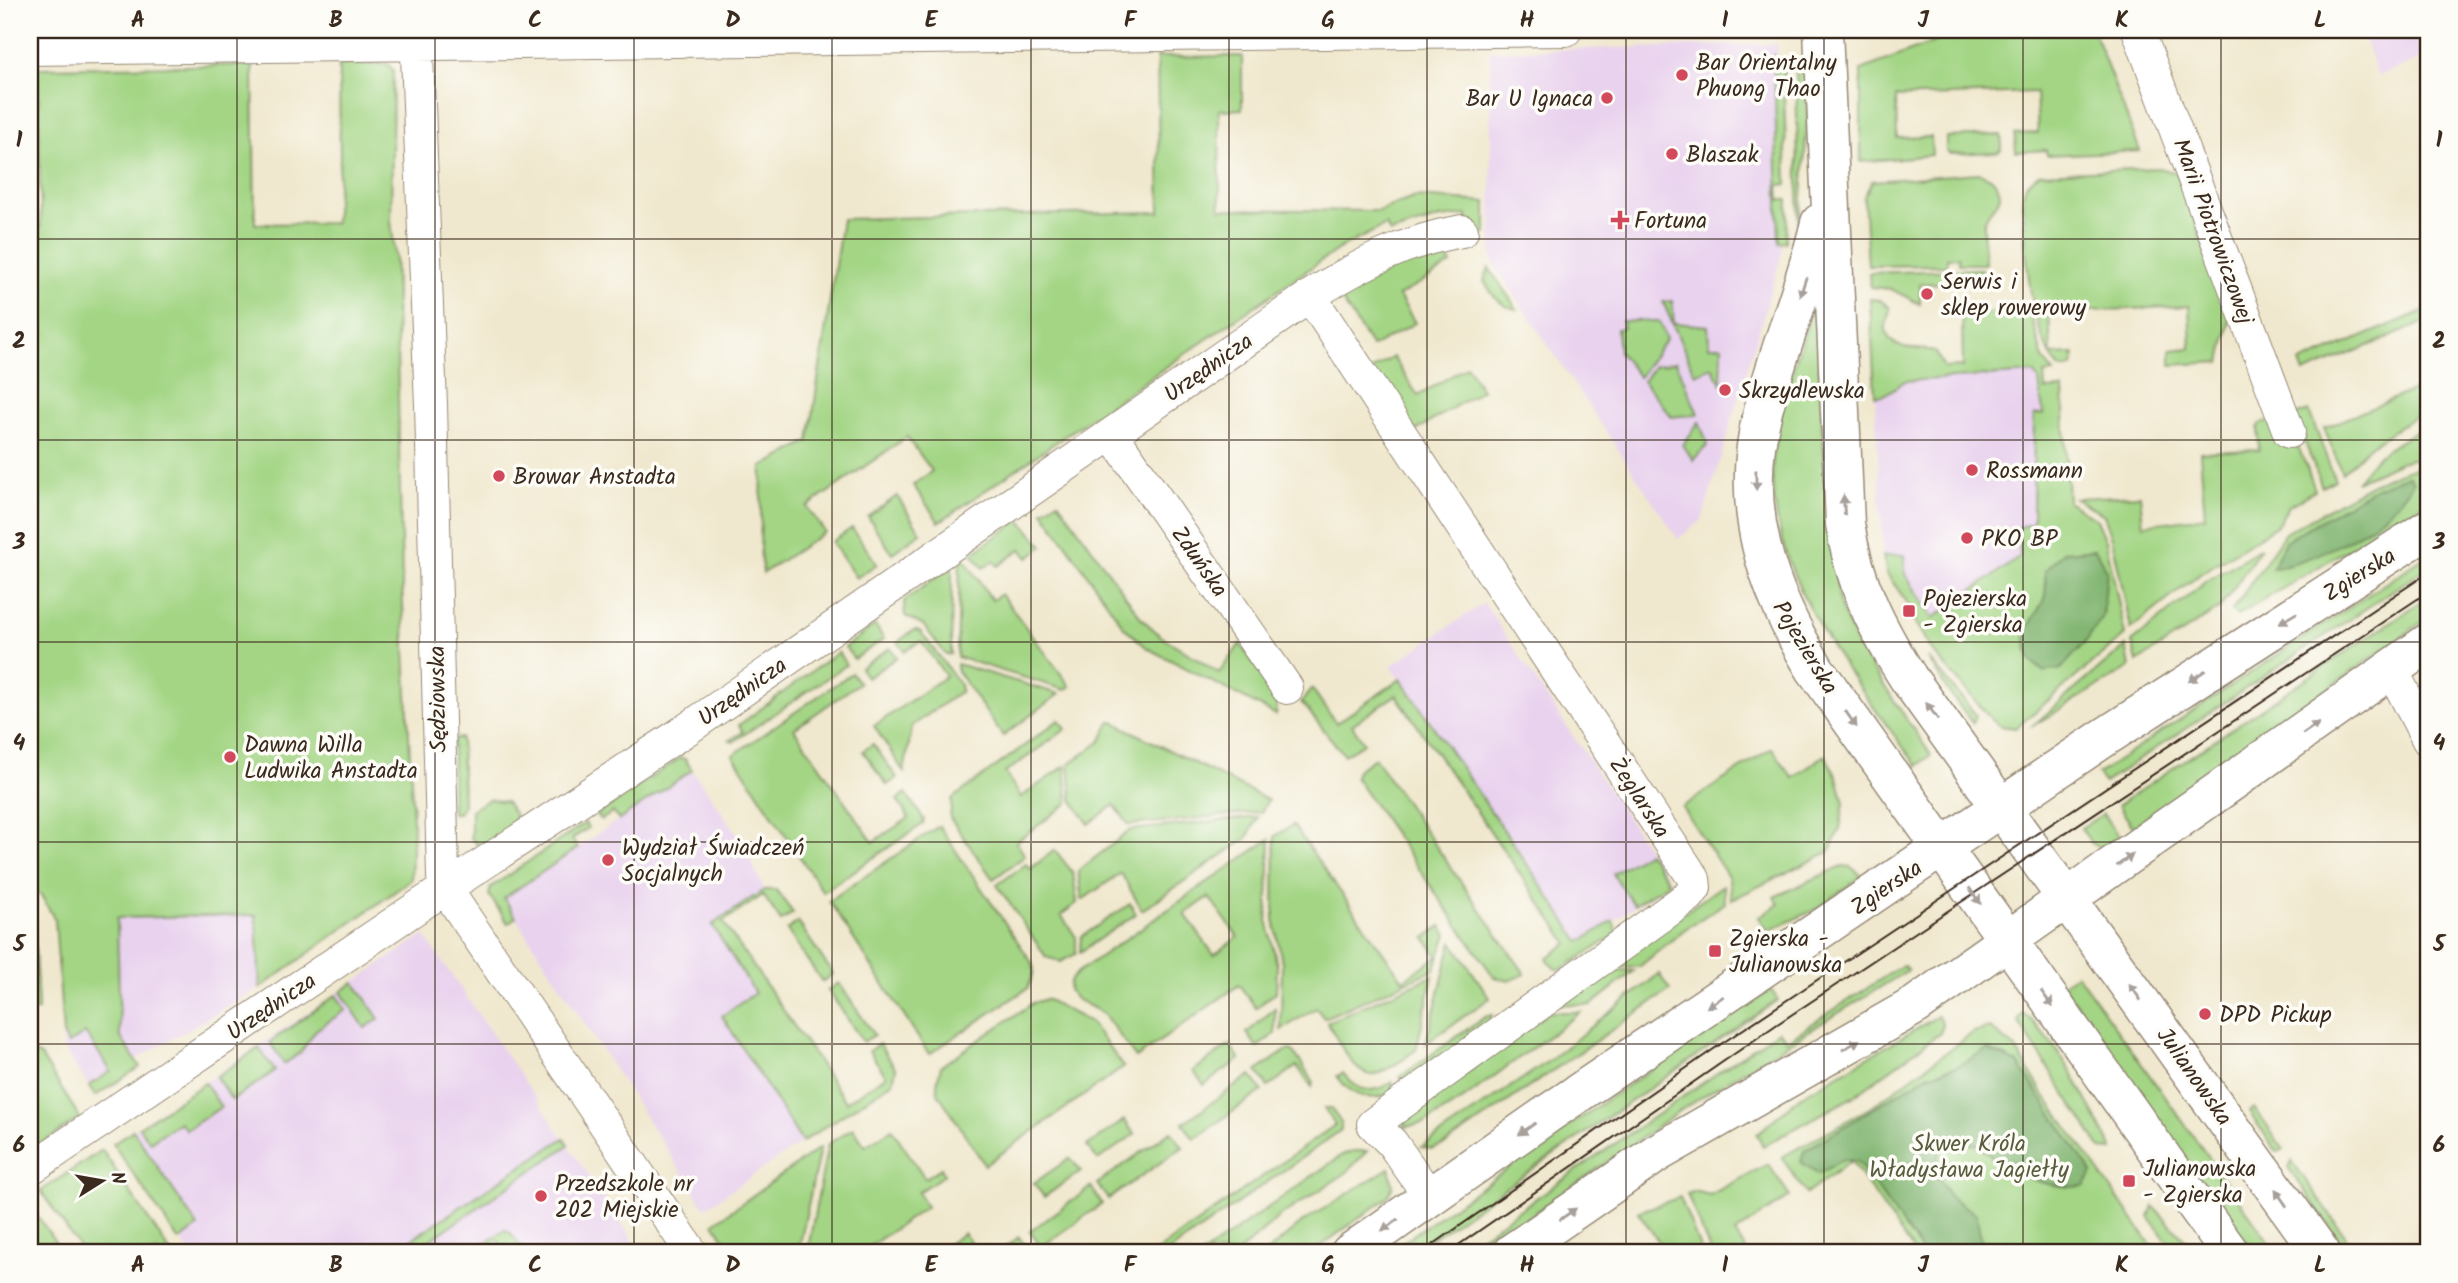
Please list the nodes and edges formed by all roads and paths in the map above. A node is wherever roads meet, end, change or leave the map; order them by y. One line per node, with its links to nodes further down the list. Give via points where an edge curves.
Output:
1 (1566, 30): 4 (street)
2 (1823, 30): 6 (main road, Pojezierska)
3 (2138, 30): 9 (street, Marii Piotrowiczowej)
4 (416, 48): 5 (street); 18 (street, Sędziowska)
5 (30, 49)
6 (1829, 173): 16 (main road, Pojezierska, one-way to 6, via 1888,646 1854,573 1845,524); 17 (main road, Pojezierska, one-way to 17, via 1808,269 1763,412 1755,477 1762,551 1791,629 1815,669)
7 (1462, 231): 8 (street, Urzędnicza, via 1385,252)
8 (1310, 296): 10 (street, Urzędnicza); 22 (street, Żeglarska, via 1694,879 1689,896 1373,1124)
9 (2290, 432)
10 (1112, 434): 14 (street, Zduńska); 18 (street, Urzędnicza, via 683,732)
11 (2428, 529): 16 (main road, Zgierska, one-way to 16, via 2366,572 2253,638)
12 (2428, 643): 13 (main road)
13 (2392, 670): 15 (street); 19 (main road, one-way to 13)
14 (1287, 688)
15 (2428, 740)
16 (2003, 807): 17 (main road, Zgierska); 19 (main road, Julianowska)
17 (1942, 849): 20 (main road, Pojezierska, one-way to 20); 22 (main road, Zgierska, one-way to 22)
18 (446, 889): 21 (street, Urzędnicza); 23 (street, Sędziowska)
19 (2070, 899): 20 (main road); 27 (main road, Julianowska, one-way to 19)
20 (2008, 943): 25 (main road, one-way to 20, via 1657,1153 1862,1039); 26 (main road, one-way to 26)
21 (30, 1169)
22 (1430, 1197): 24 (main road, Zgierska, one-way to 24)
23 (692, 1253)
24 (1350, 1253)
25 (1513, 1253)
26 (2230, 1253)
27 (2321, 1253)

